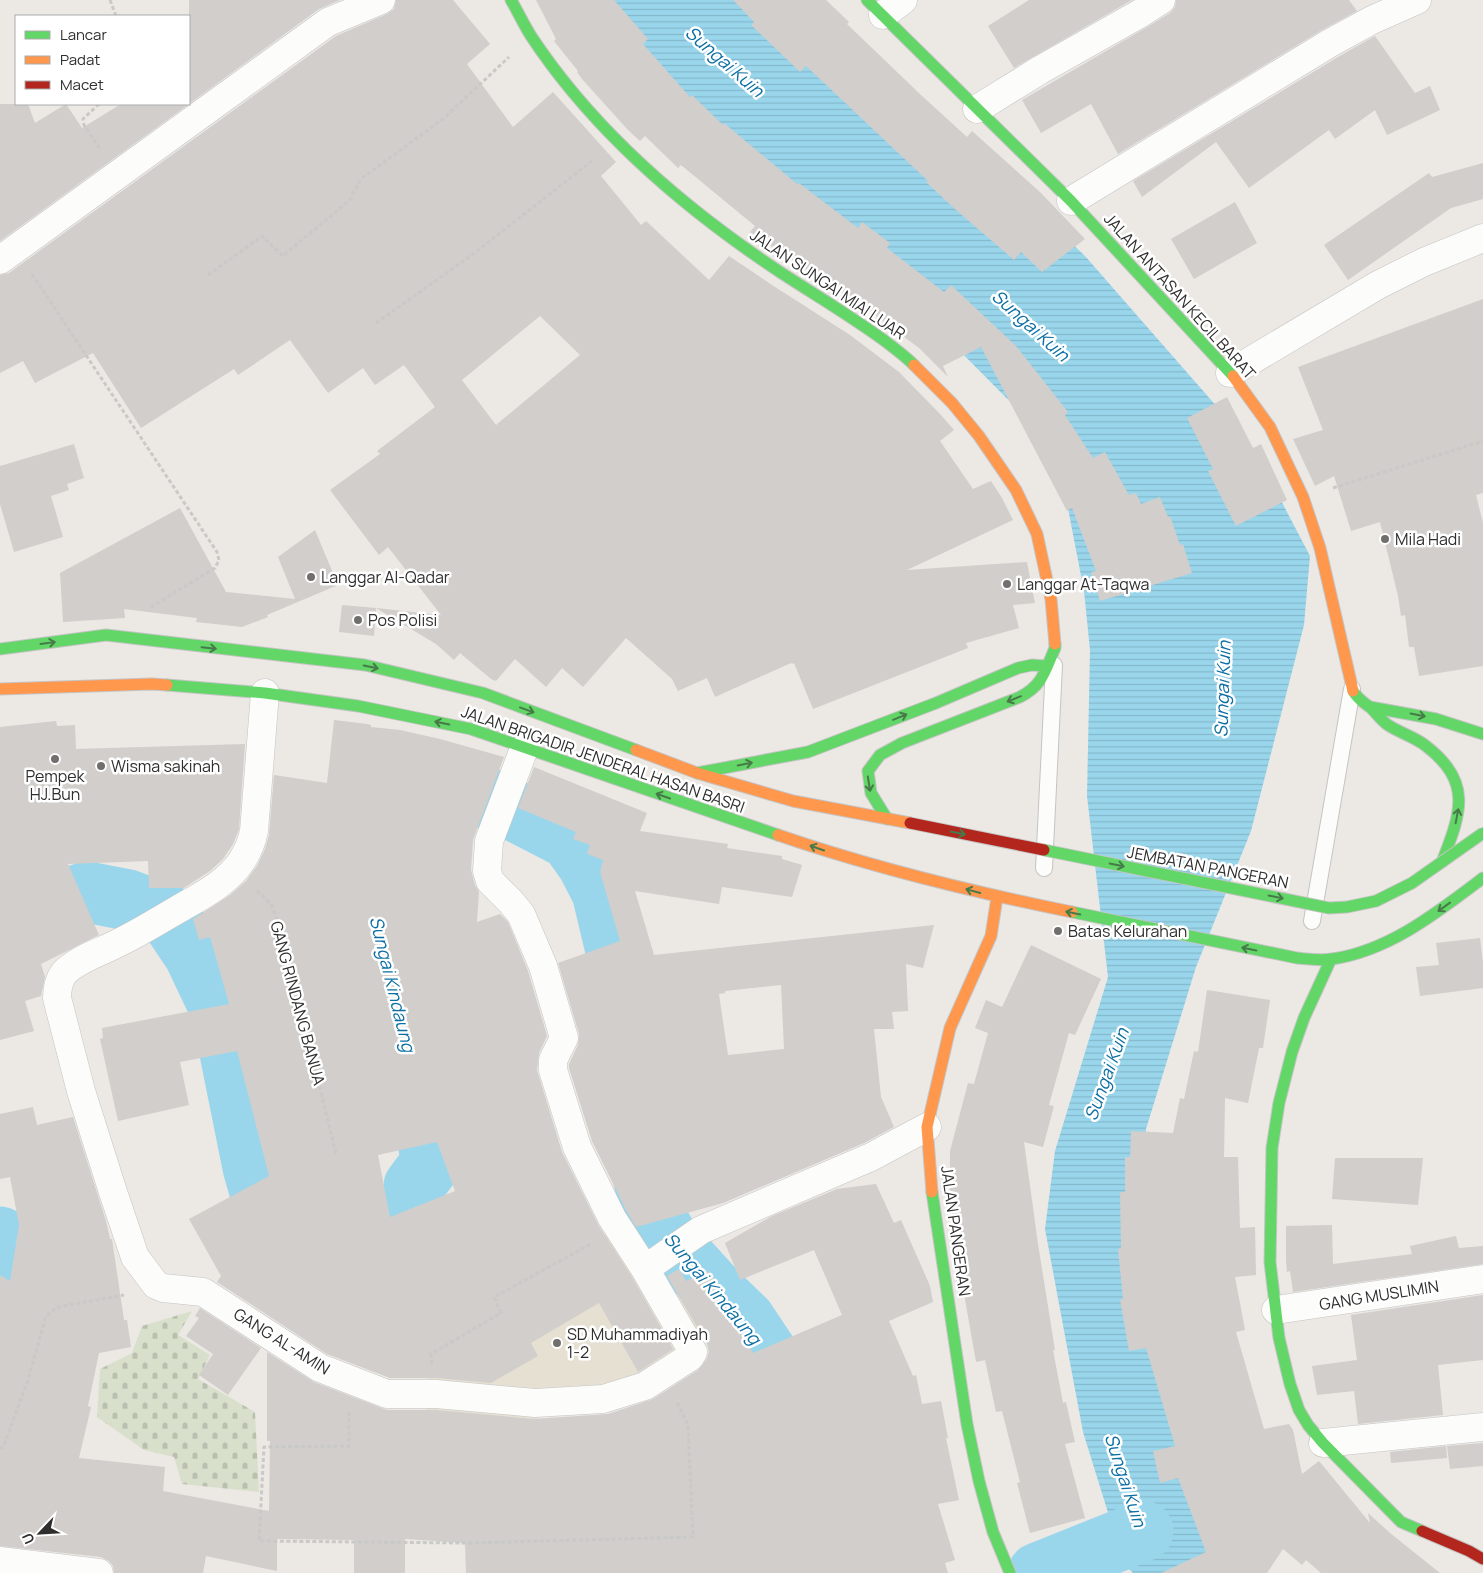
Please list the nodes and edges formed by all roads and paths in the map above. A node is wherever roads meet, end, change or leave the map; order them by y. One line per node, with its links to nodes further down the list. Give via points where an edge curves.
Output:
1 (110, 0): 7 (path)
2 (381, 0): 12 (street, via 328,22)
3 (511, 0): 8 (main road, JALAN SUNGAI MIAI LUAR)
4 (1161, 0): 10 (street)
5 (1417, 0): 13 (street, via 1330,43)
6 (884, 5): 10 (main road, JALAN ANTASAN KECIL BARAT)
7 (116, 15)
8 (531, 36): 11 (main road, JALAN SUNGAI MIAI LUAR, via 570,89); 16 (path, via 443,119 361,180 349,202 283,256 262,236)
9 (98, 105): 12 (path, via 83,119 84,125)
10 (977, 109): 13 (main road, JALAN ANTASAN KECIL BARAT)
11 (617, 141): 17 (path, via 472,255); 22 (main road, JALAN SUNGAI MIAI LUAR, via 648,172 709,223 859,322 909,360 952,403 1016,490 1038,534 1051,600)
12 (117, 176): 15 (street)
13 (1072, 201): 18 (main road, JALAN ANTASAN KECIL BARAT)
14 (1483, 238): 18 (street, via 1424,262 1378,286)
15 (8, 254): 21 (path, via 216,552 219,560 215,568)
16 (208, 275)
17 (376, 323)
18 (1230, 373): 20 (main road, JALAN ANTASAN KECIL BARAT, via 1270,427)
19 (1483, 441): 20 (path)
20 (1303, 497): 26 (main road, JALAN ANTASAN KECIL BARAT, via 1320,548)
21 (148, 609)
22 (1055, 648): 24 (main road); 36 (lane)
23 (0, 649): 31 (main road, JALAN BRIGADIR JENDERAL HASAN BASRI, one-way to 31, via 106,635 366,665 483,694)
24 (1046, 666): 31 (main road, one-way to 24, via 808,752 1018,668); 32 (main road, one-way to 32, via 1033,690 1020,697 902,743 880,755 868,772 871,793)
25 (0, 689): 27 (main road, JALAN BRIGADIR JENDERAL HASAN BASRI, via 152,684)
26 (1352, 689): 28 (main road, via 1360,701); 40 (lane)
27 (265, 693): 30 (main road, JALAN BRIGADIR JENDERAL HASAN BASRI, one-way to 27, via 471,729 358,706); 37 (street, via 254,831 241,862)
28 (1370, 707): 29 (main road, one-way to 29, via 1436,719); 35 (main road, one-way to 28, via 1459,811 1459,792 1450,768 1424,746 1388,725)
29 (1483, 734)
30 (524, 749): 39 (main road, JALAN BRIGADIR JENDERAL HASAN BASRI, one-way to 30, via 831,853); 44 (street, via 489,841 487,871 490,881 521,914 543,966 564,1038 553,1060 553,1070 577,1148)
31 (698, 773): 32 (main road, JALAN BRIGADIR JENDERAL HASAN BASRI, via 793,801)
32 (887, 819): 33 (main road, JALAN BRIGADIR JENDERAL HASAN BASRI)
33 (910, 823): 35 (main road, JEMBATAN PANGERAN, one-way to 35, bridge, via 1329,908 1376,901 1412,883)
34 (1483, 833): 35 (main road, JEMBATAN PANGERAN, bridge)
35 (1442, 862)
36 (1044, 868)
37 (227, 877): 43 (path, GANG RINDANG BANUA, via 255,889 271,904 283,936); 47 (street, via 134,936 74,965 60,980 57,998 81,1091 135,1257 149,1278)
38 (1483, 878): 41 (main road, one-way to 41, via 1395,939)
39 (997, 897): 41 (main road, JALAN BRIGADIR JENDERAL HASAN BASRI, one-way to 39, via 1297,958); 42 (main road, JALAN PANGERAN, via 991,936 950,1028)
40 (1312, 921)
41 (1331, 959): 48 (main road, via 1304,1018 1279,1103 1272,1148 1270,1262)
42 (927, 1127): 45 (street, via 871,1157 701,1230); 58 (main road, JALAN PANGERAN, via 932,1194 967,1424 993,1532)
43 (336, 1154)
44 (619, 1228): 45 (street); 51 (path, via 494,1297 501,1313 431,1354)
45 (653, 1263): 49 (street, GANG AL-AMIN, via 693,1352)
46 (1483, 1279): 48 (street, GANG MUSLIMIN)
47 (163, 1288): 50 (street, GANG AL-AMIN, via 203,1292 320,1368); 54 (path, via 58,1307 46,1316 28,1380 3,1448)
48 (1276, 1310): 53 (main road, via 1290,1384 1299,1410)
49 (664, 1374): 50 (path, via 688,1425 693,1537 464,1543 259,1541 264,1447 348,1446); 51 (street, GANG AL-AMIN, via 645,1386 604,1399 535,1403)
50 (349, 1380): 51 (street, GANG AL-AMIN, via 387,1394)
51 (436, 1394)
52 (1483, 1427): 53 (street)
53 (1323, 1443): 55 (main road, via 1401,1522)
54 (0, 1448)
55 (1483, 1559)
56 (0, 1561): 57 (street)
57 (99, 1573)
58 (1010, 1573)

